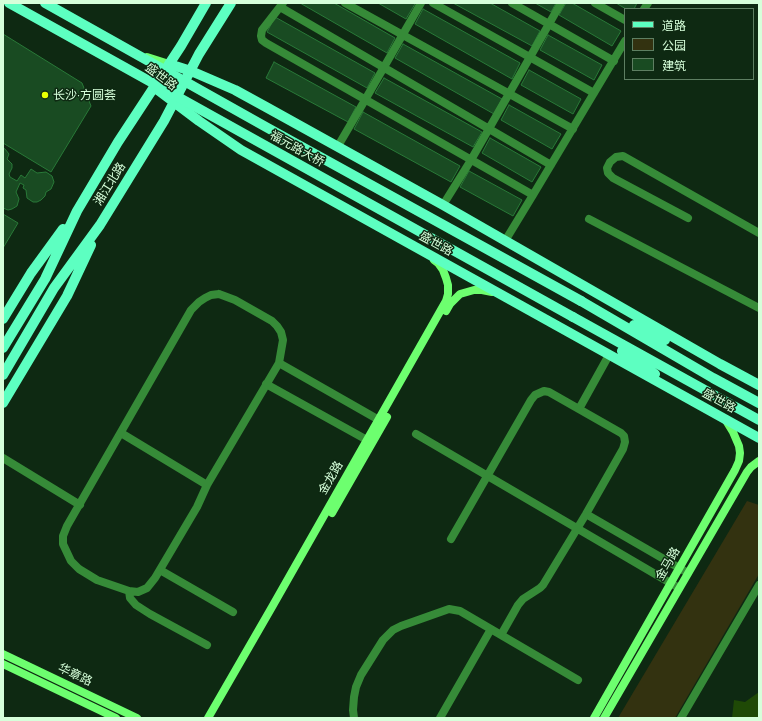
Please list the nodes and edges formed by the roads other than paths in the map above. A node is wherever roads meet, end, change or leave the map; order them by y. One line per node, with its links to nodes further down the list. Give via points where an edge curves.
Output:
1 (9, 3): 45 (main road, 福元路大桥, bridge)
2 (45, 3): 43 (main road, 福元路大桥, bridge)
3 (206, 3): 20 (main road, 湘江北路)
4 (231, 3): 22 (main road, 湘江北路)
5 (345, 3): 14 (street)
6 (421, 3): 14 (street)
7 (433, 3): 18 (street)
8 (512, 3): 13 (street)
9 (560, 3): 13 (street)
10 (595, 3): 12 (street)
11 (281, 5): 21 (street); 26 (street, via 262,30 262,40)
12 (624, 19)
13 (549, 24): 18 (street); 19 (street)
14 (403, 35): 21 (street); 25 (street)
15 (624, 43): 19 (street)
16 (116, 47): 20 (street, 盛世路)
17 (110, 56): 23 (street, 盛世路)
18 (530, 57): 24 (street); 25 (street)
19 (614, 60): 24 (street)
20 (169, 64): 22 (main road, 盛世路); 23 (main road, 湘江北路)
21 (384, 67): 26 (street); 28 (street)
22 (191, 71): 27 (main road, 湘江北路); 30 (main road, 盛世路, via 236,90)
23 (154, 87): 27 (main road, 盛世路); 35 (main road, 湘江北路)
24 (594, 93): 29 (street)
25 (509, 94): 28 (street); 29 (street)
26 (366, 100): 30 (street); 31 (street)
27 (174, 102): 38 (main road, 湘江北路); 41 (main road, 盛世路, via 241,150)
28 (489, 128): 31 (street); 32 (street)
29 (573, 129): 32 (street)
30 (338, 146): 34 (main road, 盛世路)
31 (471, 160): 33 (street); 34 (street)
32 (551, 165): 33 (street)
33 (533, 195): 40 (street)
34 (443, 205): 40 (main road, 盛世路)
35 (77, 211): 46 (main road, via 31,272); 47 (main road, 湘江北路, via 45,279)
36 (688, 218): 39 (street, via 613,178 607,168 610,162 616,157 623,156)
37 (589, 219): 44 (street)
38 (100, 225): 51 (main road, 湘江北路, via 54,288); 54 (main road, via 67,296)
39 (759, 233)
40 (505, 241): 50 (main road, 盛世路)
41 (424, 252): 42 (main road, 盛世路); 59 (street, 金龙路, via 443,270 448,294)
42 (497, 293): 48 (main road, 盛世路); 90 (street, 金龙路, via 474,290 460,294 450,304)
43 (581, 301): 50 (main road); 55 (main road)
44 (759, 308)
45 (573, 317): 56 (main road); 60 (main road)
46 (3, 319)
47 (3, 348)
48 (609, 355): 56 (main road, 盛世路); 57 (street)
49 (279, 363): 52 (street); 59 (street); 61 (street, via 283,340 277,326 235,300 219,294 211,295 191,310)
50 (720, 364): 53 (main road, 盛世路)
51 (3, 374)
52 (266, 384): 64 (street); 68 (street)
53 (759, 385)
54 (3, 403)
55 (759, 403)
56 (703, 407): 58 (main road, 盛世路)
57 (579, 409): 67 (street, via 550,392 544,391 535,395); 70 (street, via 621,433 625,442)
58 (724, 419): 63 (main road, 盛世路); 73 (street, 金马路, via 739,446 739,461)
59 (378, 420): 64 (street, 金龙路)
60 (759, 420)
61 (120, 433): 68 (street); 69 (street)
62 (416, 434): 67 (street)
63 (759, 438)
64 (366, 440): 89 (street, 金龙路)
65 (3, 458): 69 (street)
66 (759, 461): 75 (street, 金马路, via 747,472)
67 (488, 476): 71 (street); 72 (street)
68 (207, 485): 74 (street)
69 (80, 504): 79 (street, via 63,536 63,544 71,561 97,580)
70 (586, 514): 71 (street); 73 (street)
71 (577, 528): 76 (street); 82 (street, via 543,585 523,599)
72 (451, 539)
73 (680, 568): 75 (street); 76 (street, 金马路)
74 (160, 570): 79 (street, via 147,588); 80 (street)
75 (688, 573): 78 (street, 金马路)
76 (671, 583): 78 (street); 93 (street, 金马路)
77 (759, 585): 95 (street)
78 (679, 588): 94 (street, 金马路)
79 (129, 592): 83 (street, via 136,605)
80 (233, 612)
81 (491, 629): 82 (street); 91 (street, via 460,611 450,609 393,630 383,640 361,675 354,697); 92 (street)
82 (501, 635): 86 (street)
83 (207, 645)
84 (3, 654): 88 (street, 华章路)
85 (3, 664): 87 (street, 华章路)
86 (578, 680)
87 (116, 718)
88 (137, 718)
89 (208, 718)
90 (214, 718)
91 (354, 718)
92 (440, 718)
93 (594, 718)
94 (604, 718)
95 (681, 718)

